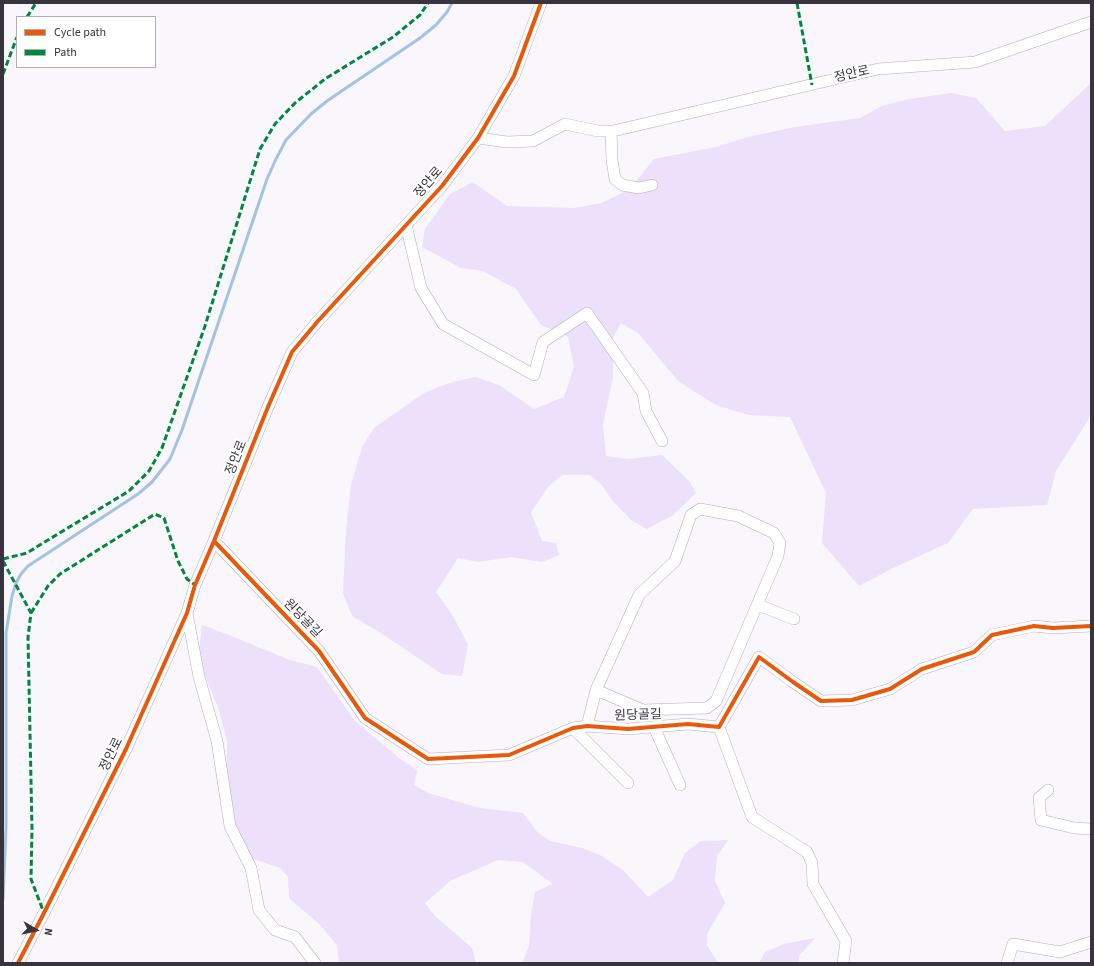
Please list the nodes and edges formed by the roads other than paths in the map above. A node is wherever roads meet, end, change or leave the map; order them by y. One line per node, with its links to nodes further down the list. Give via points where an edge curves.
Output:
1 (541, 3): 4 (street, 정안로, via 514,76)
2 (1091, 22): 3 (street, 정안로, via 975,62 878,69)
3 (611, 131): 4 (street, 정안로, via 565,124 533,141 507,142); 5 (street, via 615,179 622,185 639,188)
4 (478, 138): 6 (street, 정안로, via 442,186)
5 (652, 185)
6 (406, 224): 7 (street, via 421,288 443,324 534,375 542,342 587,313 643,393 646,411); 8 (street, 정안로, via 292,352)
7 (662, 441)
8 (214, 541): 10 (street, 정안로, via 195,585); 17 (street, 원당골길, via 319,651 365,718 428,759 509,755)
9 (758, 605): 11 (street); 13 (street, via 716,701 707,708 643,710); 13 (street, via 778,556 780,543 774,533 738,516 700,509 692,515 675,561 639,595)
10 (187, 613): 23 (street, 정안로, via 126,749); 24 (street, 정안로, via 198,678 217,741 230,826 251,868 259,910 275,930 295,937)
11 (794, 619)
12 (1091, 626): 15 (street, via 1034,626 992,635 974,652 922,669 890,689 852,700 821,701 759,657)
13 (596, 690): 14 (street)
14 (587, 726): 16 (street, 원당골길, via 628,729); 17 (street, 원당골길)
15 (719, 726): 16 (street, 원당골길, via 688,724); 25 (street, via 752,817 807,852 812,863 813,884 846,940)
16 (654, 727): 19 (street)
17 (573, 728): 18 (street)
18 (628, 783)
19 (680, 785)
20 (1048, 790): 21 (street, via 1039,798 1041,820 1074,828)
21 (1091, 829)
22 (1091, 942): 26 (street, via 1060,952 1013,944)
23 (18, 963)
24 (315, 963)
25 (843, 963)
26 (1008, 963)

